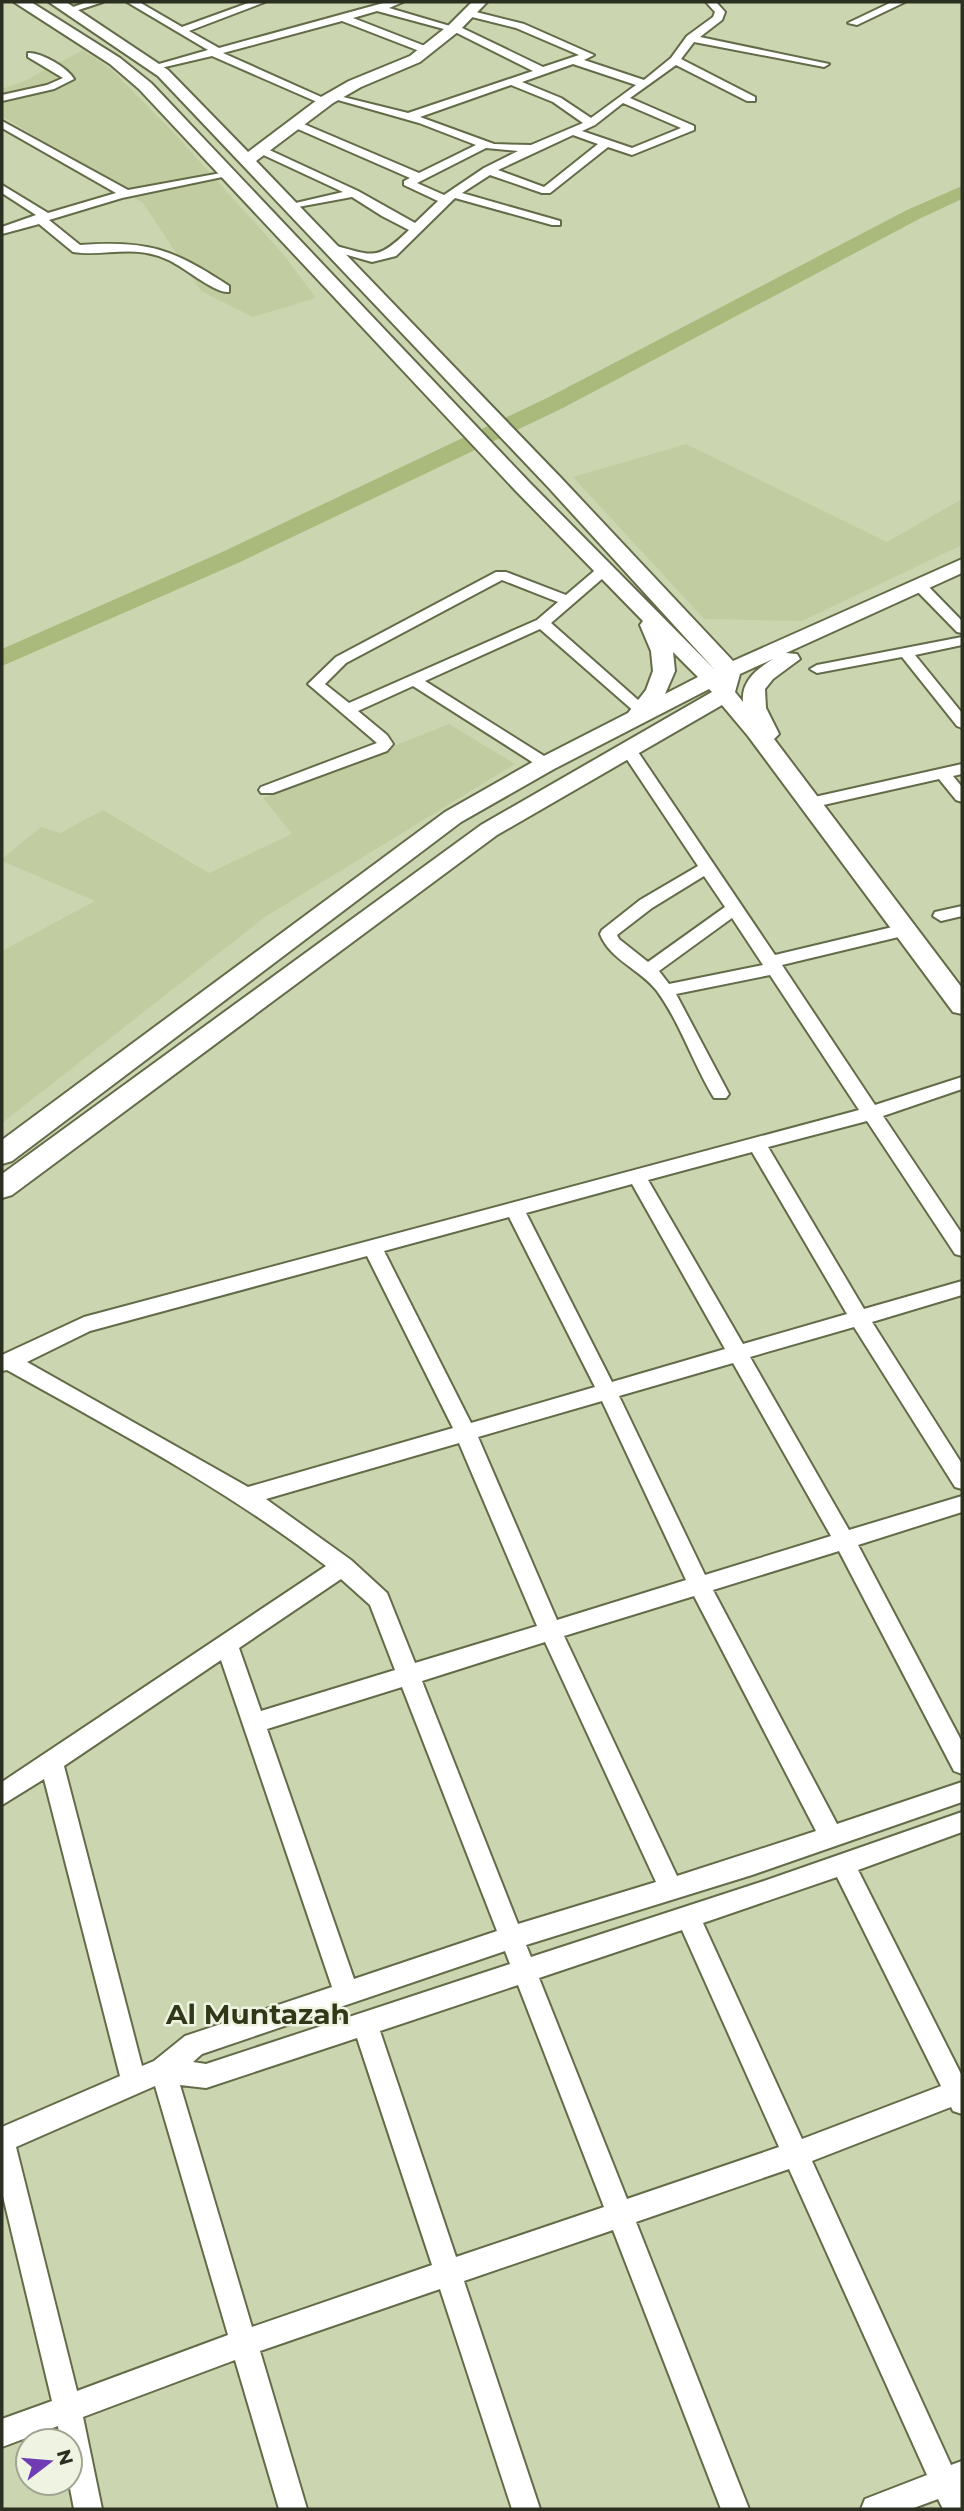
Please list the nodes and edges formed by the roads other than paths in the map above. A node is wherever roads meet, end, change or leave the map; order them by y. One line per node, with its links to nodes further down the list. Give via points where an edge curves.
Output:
1 (21, 2): 42 (street, via 115,61)
2 (98, 2): 8 (street)
3 (132, 2): 14 (street)
4 (260, 2): 14 (street)
5 (398, 2): 9 (street)
6 (711, 2): 15 (street, via 720,12 718,18)
7 (900, 2): 12 (street)
8 (63, 6): 22 (street)
9 (378, 7): 11 (street); 13 (street)
10 (474, 8): 13 (street); 20 (street, via 589,55)
11 (342, 17): 16 (street); 17 (street)
12 (853, 23)
13 (453, 29): 16 (street); 23 (street)
14 (182, 30): 17 (street)
15 (691, 38): 19 (street); 21 (street)
16 (426, 50): 27 (street)
17 (214, 51): 22 (street); 27 (street)
18 (32, 55): 26 (street, via 69,79)
19 (675, 60): 25 (street); 29 (street)
20 (575, 61): 23 (street); 25 (street)
21 (824, 64)
22 (156, 68): 39 (street)
23 (544, 72): 24 (street)
24 (513, 82): 30 (street); 31 (street, via 557,100)
25 (645, 84): 28 (street)
26 (2, 98)
27 (330, 99): 30 (street); 33 (street)
28 (622, 99): 31 (street); 35 (street, via 690,128 638,151)
29 (751, 99)
30 (408, 117): 36 (street)
31 (591, 123): 34 (street)
32 (2, 124): 46 (street)
33 (295, 124): 38 (street); 43 (street)
34 (574, 132): 35 (street); 37 (street)
35 (606, 144): 41 (street, via 546,191)
36 (489, 145): 37 (street); 40 (street); 43 (street)
37 (534, 148): 40 (street)
38 (261, 150): 39 (street); 45 (street)
39 (246, 161): 48 (street)
40 (505, 161): 41 (street)
41 (488, 170): 47 (street)
42 (228, 173): 46 (street); 56 (street)
43 (418, 177): 47 (street, via 408,183)
44 (2, 188): 49 (street)
45 (354, 193): 48 (street); 51 (street)
46 (127, 194): 49 (street)
47 (449, 197): 50 (street); 51 (street)
48 (291, 207): 53 (street)
49 (42, 217): 52 (street); 54 (street, via 77,249 141,246 183,260)
50 (556, 223)
51 (417, 229): 53 (street, via 384,257)
52 (2, 231)
53 (329, 248): 68 (street, via 555,483)
54 (225, 289)
55 (962, 565): 57 (street)
56 (605, 569): 59 (street); 60 (street)
57 (928, 583): 61 (street); 68 (street); 78 (street, via 756,682 754,705)
58 (962, 600): 61 (street)
59 (568, 601): 62 (street); 69 (street, via 507,575 496,577 341,660 317,681 319,689)
60 (643, 607): 68 (street); 70 (street, via 665,653 664,678)
61 (944, 610): 63 (street)
62 (542, 623): 67 (street); 70 (street)
63 (962, 629)
64 (962, 641): 65 (street)
65 (905, 653): 66 (street); 72 (street)
66 (817, 669)
67 (414, 680): 69 (street); 75 (street)
68 (722, 682): 70 (street); 71 (street); 73 (street)
69 (347, 710): 79 (street, via 385,744)
70 (638, 714): 75 (street)
71 (678, 721): 73 (street, via 716,720); 74 (street)
72 (962, 723)
73 (756, 731): 78 (street)
74 (628, 749): 82 (street); 97 (street, via 489,830)
75 (546, 764): 95 (street, via 453,817)
76 (962, 769): 77 (street)
77 (943, 773): 80 (street); 81 (street)
78 (793, 780): 81 (street)
79 (267, 790)
80 (962, 797)
81 (810, 803): 86 (street)
82 (707, 867): 83 (street); 88 (street, via 646,904 608,934 610,943)
83 (735, 908): 87 (street); 88 (street)
84 (962, 911): 85 (street)
85 (941, 916)
86 (905, 930): 87 (street); 90 (street)
87 (773, 965): 89 (street); 93 (street)
88 (648, 970): 89 (street)
89 (666, 990): 92 (street)
90 (962, 1006)
91 (962, 1083): 93 (street)
92 (720, 1094)
93 (871, 1113): 94 (street); 100 (street)
94 (756, 1143): 96 (street); 102 (street)
95 (2, 1154)
96 (636, 1175): 98 (street); 103 (street)
97 (2, 1188)
98 (514, 1208): 99 (street); 105 (street)
99 (372, 1246): 104 (street, via 84,1325); 106 (street)
100 (962, 1249)
101 (962, 1288): 102 (street)
102 (859, 1318): 103 (street); 107 (street)
103 (737, 1353): 105 (street); 110 (street)
104 (5, 1362): 108 (street)
105 (607, 1391): 106 (street); 112 (street)
106 (465, 1432): 108 (street); 113 (street)
107 (962, 1481)
108 (248, 1496): 111 (street)
109 (962, 1504): 110 (street)
110 (844, 1540): 112 (street); 118 (street)
111 (343, 1566): 114 (street); 115 (street, via 379,1599)
112 (699, 1585): 113 (street); 122 (street)
113 (550, 1630): 115 (street); 124 (street)
114 (228, 1644): 116 (street); 117 (street)
115 (408, 1675): 116 (street); 126 (street)
116 (254, 1723): 128 (street)
117 (51, 1762): 120 (street); 131 (street)
118 (962, 1764)
119 (962, 1791): 122 (street)
120 (2, 1795)
121 (962, 1822): 123 (street)
122 (831, 1837): 124 (street)
123 (843, 1865): 125 (street); 132 (street)
124 (671, 1889): 126 (street)
125 (688, 1917): 127 (street); 134 (street)
126 (511, 1938): 127 (street); 128 (street)
127 (523, 1971): 129 (street); 135 (street)
128 (347, 1993): 130 (street, via 194,2045)
129 (365, 2023): 130 (street, via 206,2076); 136 (street)
130 (163, 2070): 131 (street); 137 (street)
131 (134, 2083): 133 (street)
132 (960, 2095): 134 (street)
133 (2, 2140): 138 (street)
134 (796, 2154): 135 (street); 140 (street)
135 (619, 2216): 136 (street); 144 (street)
136 (447, 2274): 137 (street); 143 (street)
137 (244, 2343): 138 (street); 142 (street)
138 (68, 2409): 139 (street); 141 (street)
139 (2, 2433)
140 (954, 2478): 145 (street); 146 (street)
141 (89, 2509)
142 (293, 2509)
143 (526, 2509)
144 (735, 2509)
145 (876, 2509)
146 (957, 2509)

